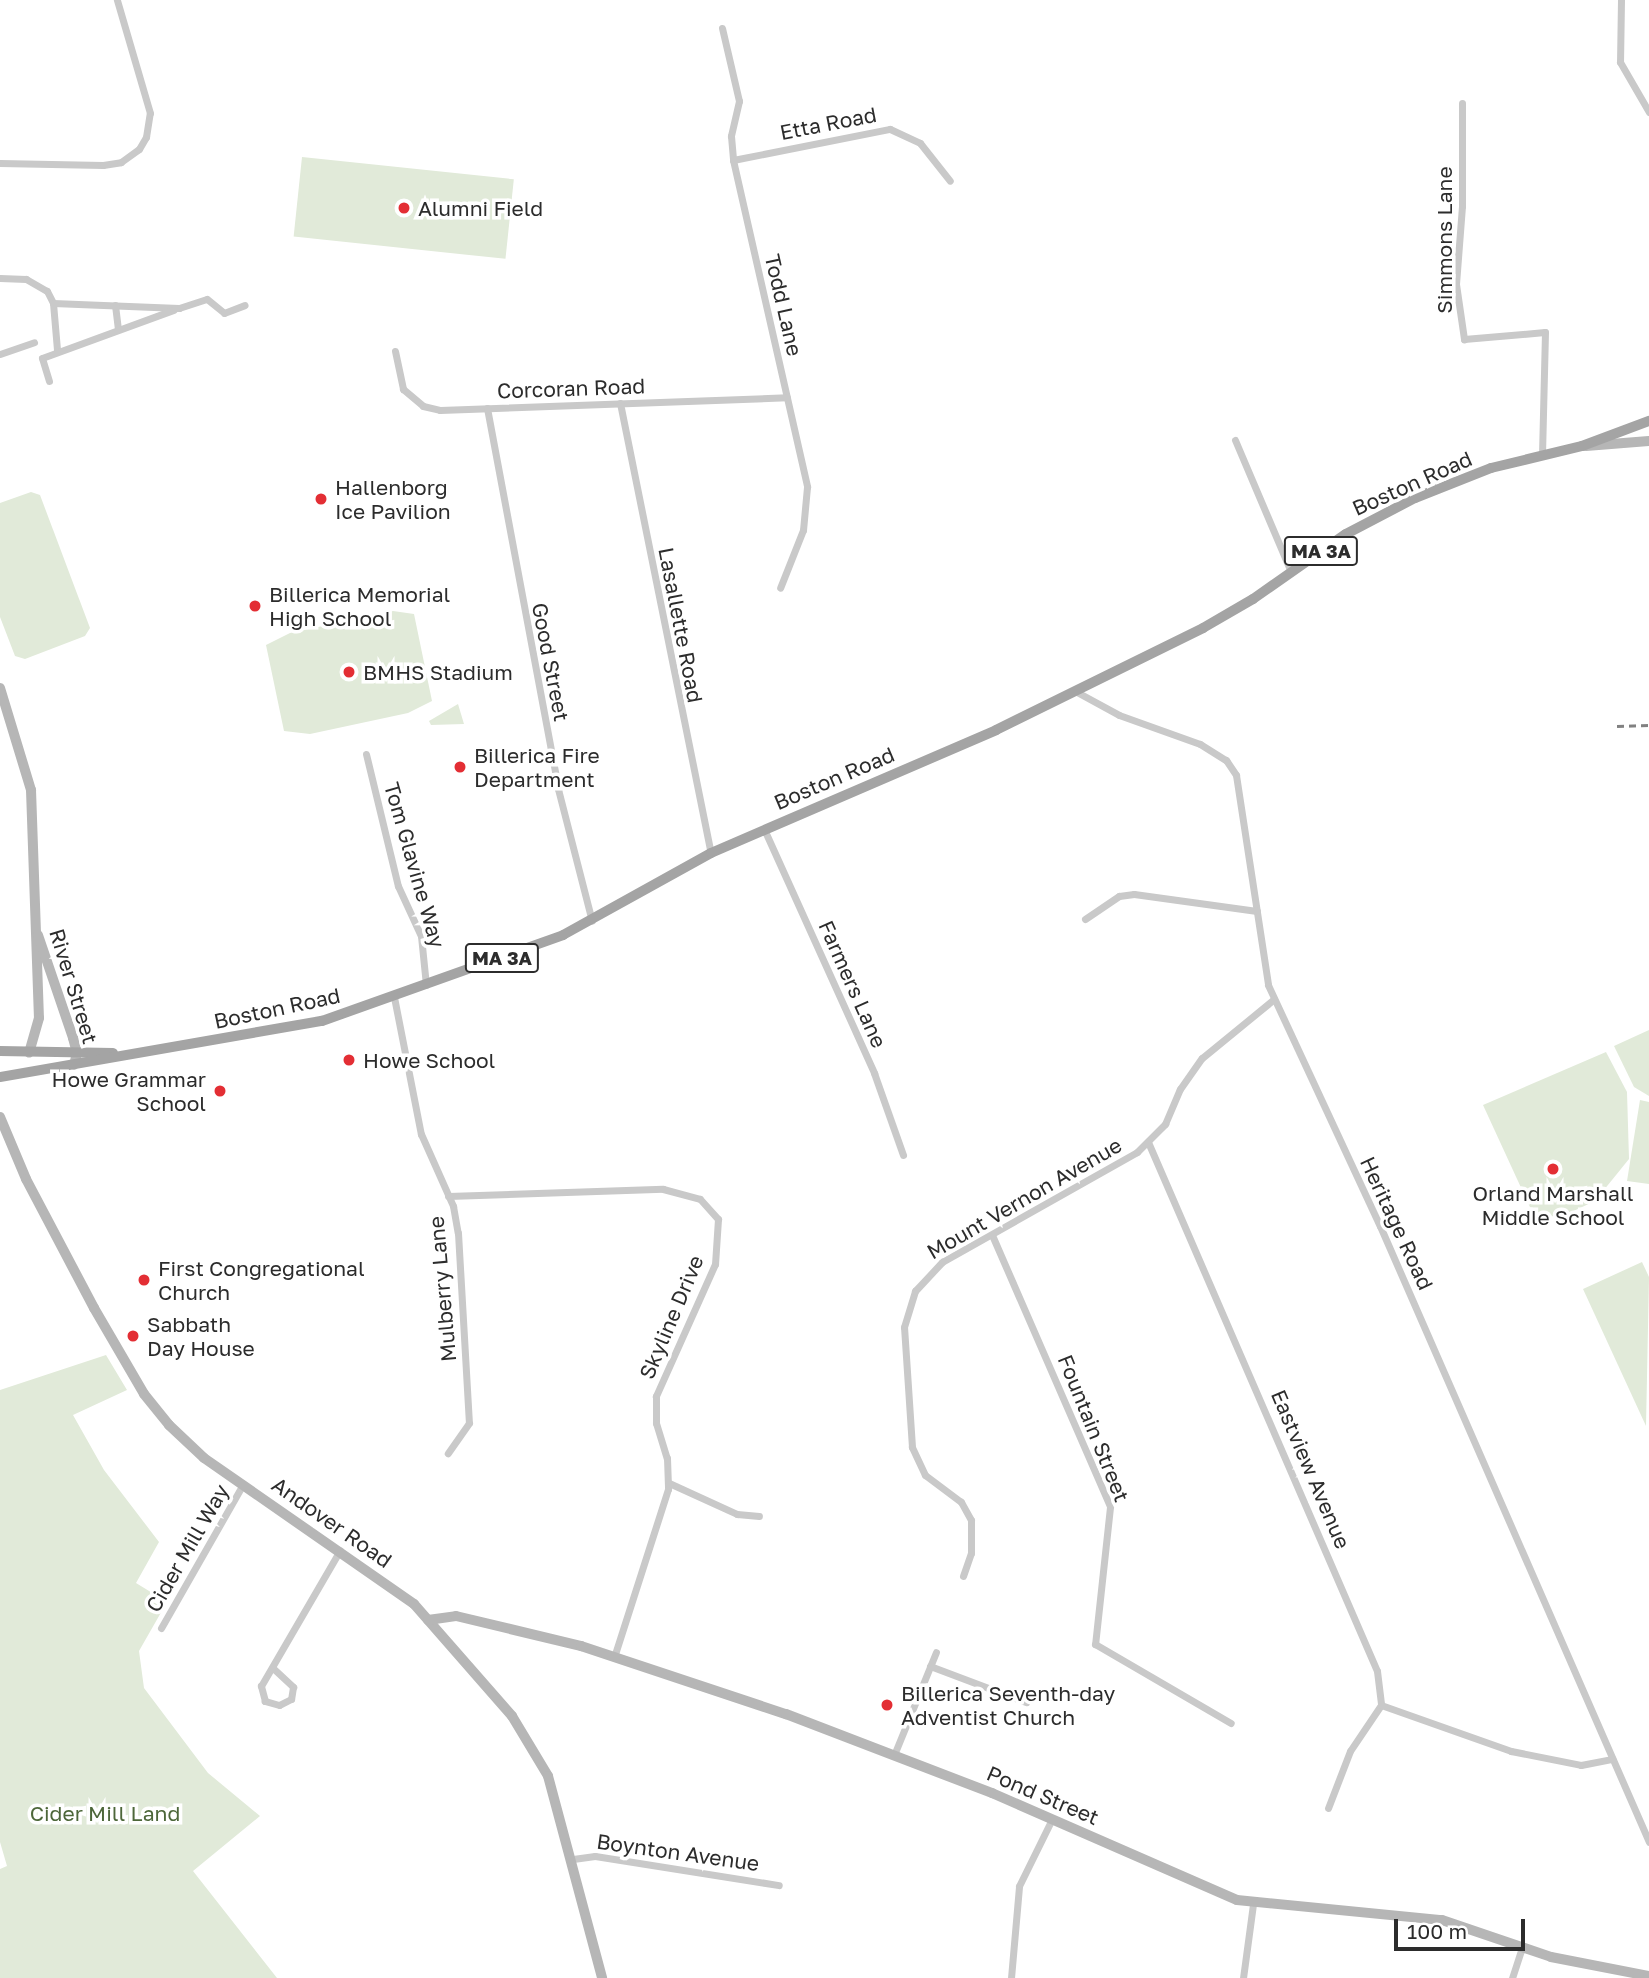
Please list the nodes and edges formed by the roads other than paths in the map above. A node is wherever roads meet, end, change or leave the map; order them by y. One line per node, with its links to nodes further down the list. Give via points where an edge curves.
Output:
1 (117, 0): 7 (street, via 150,113 139,149 121,162 103,165)
2 (1620, 0): 5 (street, via 1620,62)
3 (722, 28): 6 (street, Todd Lane, via 739,101 731,136)
4 (1462, 103): 27 (street, Simmons Lane, via 1457,284 1464,339 1545,331)
5 (1649, 112)
6 (733, 160): 8 (street, Etta Road, via 887,128 916,139); 20 (street, Todd Lane)
7 (0, 163)
8 (950, 181)
9 (0, 278): 10 (street, via 26,279 47,291)
10 (53, 303): 11 (street); 16 (street)
11 (115, 305): 13 (street); 14 (street)
12 (245, 305): 13 (street, via 224,313 207,299 194,299)
13 (179, 308): 14 (street)
14 (118, 328): 16 (street)
15 (34, 342): 18 (street)
16 (57, 349): 19 (street, via 42,358)
17 (395, 351): 22 (street, Corcoran Road, via 403,389 423,406)
18 (0, 354)
19 (49, 381)
20 (787, 397): 21 (street, Corcoran Road); 29 (street, Todd Lane, via 807,504 802,534)
21 (620, 403): 22 (street, Corcoran Road); 34 (street, Lasallette Road)
22 (486, 408): 38 (street, Good Street, via 557,781)
23 (1649, 421): 26 (main road, Boston Road / MA 3A)
24 (1235, 440): 28 (street)
25 (1649, 441): 26 (main road)
26 (1582, 446): 27 (main road, Boston Road / MA 3A)
27 (1542, 454): 28 (main road, Boston Road / MA 3A, via 1412,499 1346,534)
28 (1292, 572): 31 (main road, Boston Road / MA 3A, via 1220,619)
29 (780, 588)
30 (0, 688): 36 (main road, River Street, via 31,790)
31 (1075, 691): 33 (main road, Boston Road / MA 3A, via 996,730); 35 (street, Heritage Road, via 1119,715 1200,744 1232,766 1244,806)
32 (366, 754): 39 (street, Tom Glavine Way, via 398,886 421,936)
33 (764, 829): 34 (main road, Boston Road / MA 3A); 48 (street, Farmers Lane, via 874,1073)
34 (711, 853): 38 (main road, Boston Road / MA 3A)
35 (1257, 911): 37 (street, via 1134,894 1119,896); 41 (street, Heritage Road)
36 (33, 918): 43 (main road, River Street, via 39,1018); 44 (main road, River Street)
37 (1085, 919)
38 (592, 920): 39 (main road, Boston Road / MA 3A)
39 (426, 986): 40 (main road, Boston Road / MA 3A)
40 (394, 997): 44 (main road, Boston Road / MA 3A, via 321,1021 140,1054); 49 (street, Mulberry Lane, via 421,1134)
41 (1274, 999): 47 (street, Mount Vernon Avenue, via 1202,1058 1180,1089 1165,1124); 67 (street, Heritage Road, via 1380,1226)
42 (0, 1051): 43 (main road, MA 3A)
43 (29, 1053): 44 (main road, MA 3A)
44 (75, 1059): 45 (main road, Boston Road / MA 3A)
45 (0, 1077)
46 (0, 1117): 53 (main road, Andover Road, via 46,1218 144,1394 183,1441)
47 (1149, 1142): 50 (street, Mount Vernon Avenue); 64 (street, Eastview Avenue, via 1356,1618 1377,1671)
48 (903, 1155)
49 (448, 1196): 51 (street, Mulberry Lane, via 462,1272 469,1423); 52 (street, Skyline Drive, via 663,1189 690,1194 709,1205 720,1230 715,1264 656,1396 656,1423)
50 (992, 1235): 56 (street, Mount Vernon Avenue, via 930,1272 915,1292 905,1320 912,1447 925,1475 961,1502 971,1520 971,1553); 65 (street, Fountain Street, via 1110,1507 1095,1644)
51 (448, 1454)
52 (669, 1483): 54 (street, via 737,1514); 60 (street, Skyline Drive)
53 (243, 1485): 55 (main road, Andover Road); 58 (street, Cider Mill Way)
54 (760, 1516)
55 (341, 1549): 57 (main road, Andover Road); 62 (street, via 280,1653)
56 (963, 1576)
57 (428, 1620): 60 (main road, Pond Street, via 456,1616); 71 (main road, Andover Road, via 526,1737 548,1776)
58 (161, 1628)
59 (936, 1652): 61 (street)
60 (614, 1657): 66 (main road, Pond Street)
61 (930, 1666): 63 (street); 66 (street)
62 (275, 1670): 62 (street, via 261,1686 265,1701 279,1705 291,1699 293,1687)
63 (1026, 1702)
64 (1381, 1706): 67 (street, via 1511,1751 1581,1765); 68 (street, via 1350,1751)
65 (1231, 1723)
66 (894, 1755): 69 (main road, Pond Street)
67 (1612, 1759): 70 (street, Heritage Road)
68 (1328, 1808)
69 (1052, 1818): 73 (main road, Pond Street, via 1192,1884); 77 (street, via 1019,1886)
70 (1649, 1842)
71 (573, 1859): 72 (street, Boynton Avenue, via 595,1856); 76 (main road, Andover Road)
72 (779, 1885)
73 (1253, 1904): 74 (main road, Pond Street, via 1442,1920); 78 (street)
74 (1522, 1948): 75 (main road, Pond Street); 79 (street)
75 (1649, 1976)
76 (601, 1978)
77 (1011, 1978)
78 (1243, 1978)
79 (1512, 1978)

